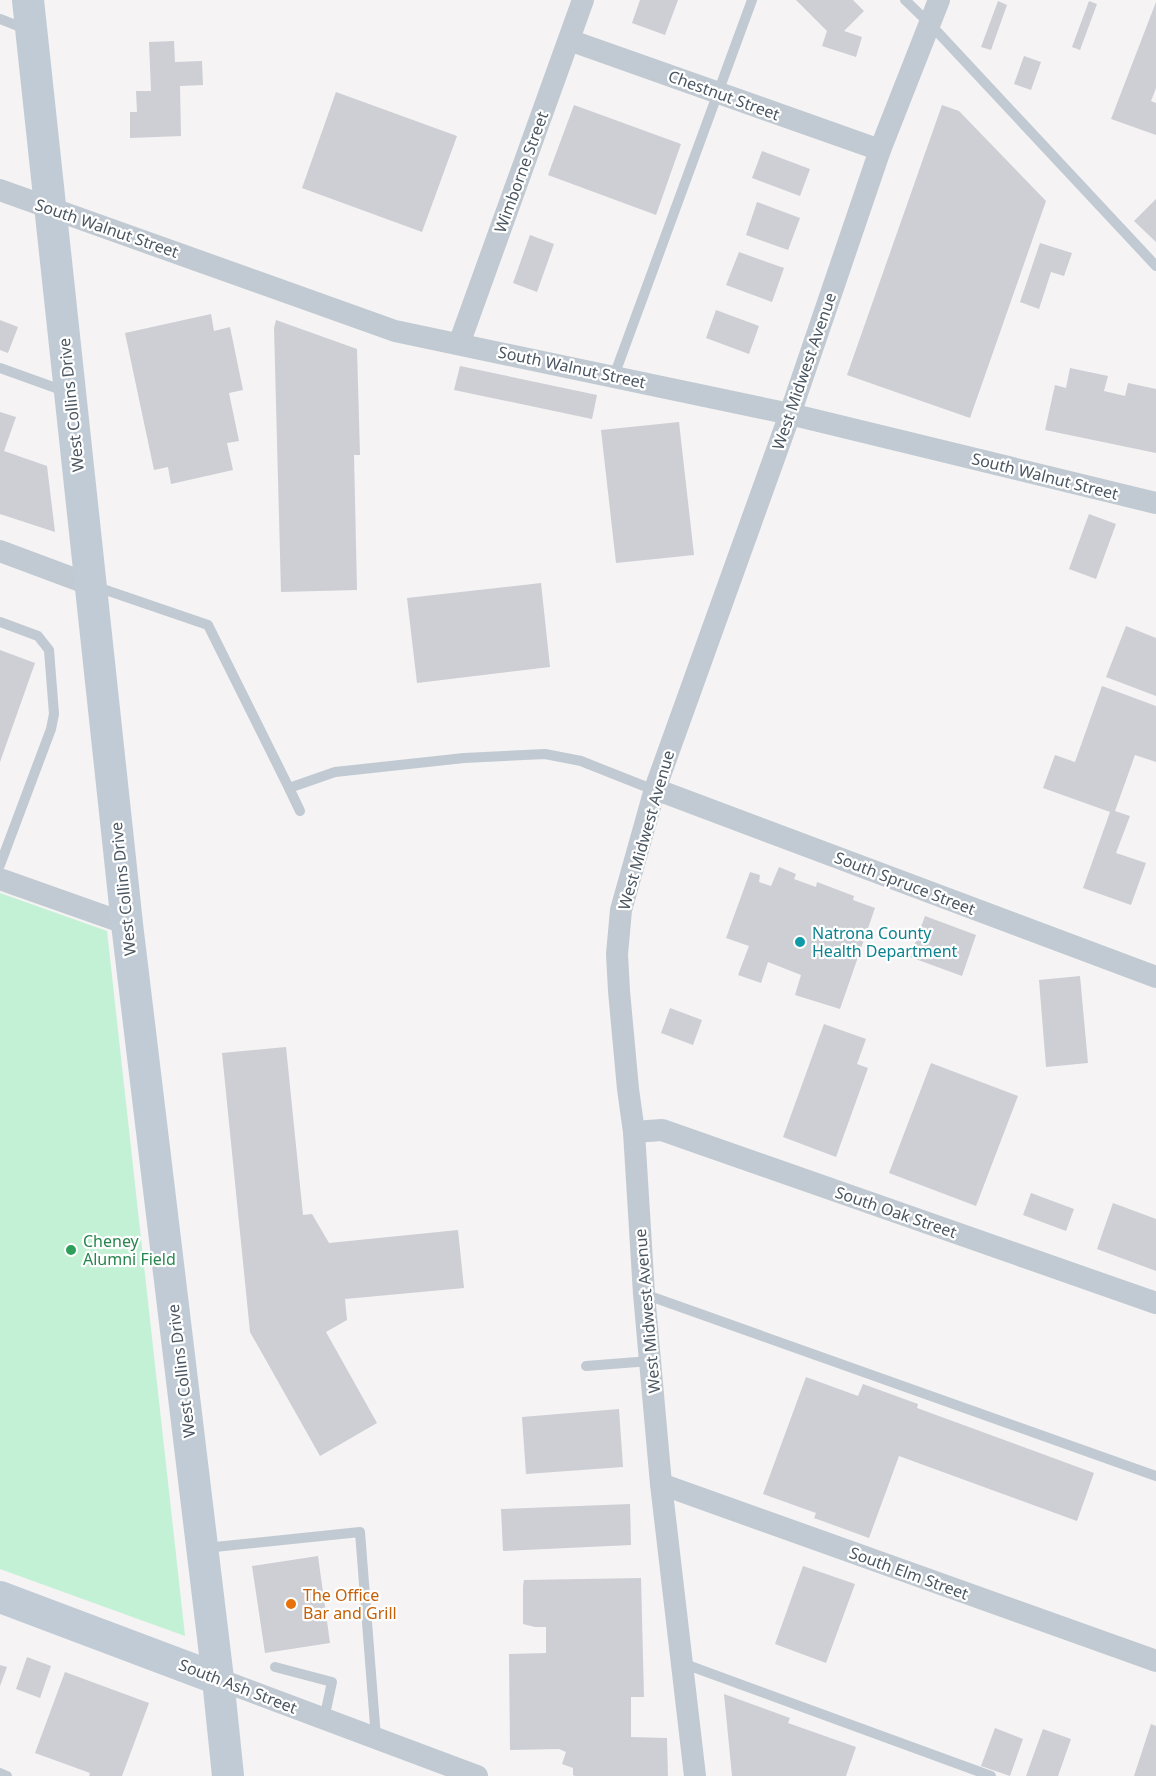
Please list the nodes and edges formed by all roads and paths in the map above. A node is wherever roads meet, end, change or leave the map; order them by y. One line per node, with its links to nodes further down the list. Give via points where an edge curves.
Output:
1 (28, 0): 8 (main road, West Collins Drive)
2 (583, 0): 9 (street, Wimborne Street)
3 (752, 0): 10 (lane)
4 (905, 0): 7 (lane)
5 (939, 0): 7 (street, West Midwest Avenue)
6 (0, 19): 8 (lane)
7 (930, 24): 11 (street, West Midwest Avenue); 14 (lane)
8 (31, 31): 13 (main road, West Collins Drive)
9 (569, 40): 10 (street, Chestnut Street); 15 (street, Wimborne Street)
10 (718, 93): 11 (street, Chestnut Street); 17 (lane)
11 (880, 150): 19 (street, West Midwest Avenue)
12 (0, 190): 13 (street, South Walnut Street)
13 (49, 208): 15 (street, South Walnut Street, via 395,331); 18 (main road, West Collins Drive)
14 (1156, 266)
15 (459, 344): 17 (street, South Walnut Street)
16 (0, 368): 18 (lane)
17 (614, 376): 19 (street, South Walnut Street)
18 (70, 393): 22 (main road, West Collins Drive)
19 (790, 414): 20 (street, South Walnut Street); 25 (street, West Midwest Avenue)
20 (1156, 503)
21 (0, 551): 22 (street)
22 (91, 585): 24 (lane, via 208,625); 29 (main road, West Collins Drive)
23 (0, 622): 27 (lane, via 38,636 49,650 54,714)
24 (290, 789): 25 (lane, via 335,772 545,754 581,761); 26 (lane)
25 (655, 789): 30 (street, South Spruce Street); 31 (street, West Midwest Avenue, via 624,899 617,954)
26 (300, 811)
27 (0, 865)
28 (0, 879): 29 (street)
29 (127, 924): 38 (main road, West Collins Drive)
30 (1156, 977)
31 (634, 1132): 32 (street, West Midwest Avenue); 33 (street, South Oak Street, via 662,1130)
32 (644, 1294): 34 (street, West Midwest Avenue); 36 (lane)
33 (1156, 1303)
34 (650, 1361): 35 (lane); 37 (street, West Midwest Avenue)
35 (586, 1366)
36 (1156, 1476)
37 (661, 1484): 40 (street, South Elm Street); 41 (street, West Midwest Avenue)
38 (202, 1548): 43 (main road, West Collins Drive); 45 (lane, via 360,1532)
39 (0, 1597): 43 (main road, South Ash Street)
40 (1156, 1661)
41 (682, 1663): 50 (street, West Midwest Avenue); 51 (lane)
42 (275, 1667): 44 (lane, via 332,1682)
43 (218, 1679): 44 (street, South Ash Street); 48 (main road, West Collins Drive)
44 (324, 1719): 45 (street, South Ash Street)
45 (376, 1738): 49 (street, South Ash Street)
46 (0, 1773): 47 (lane)
47 (7, 1776)
48 (228, 1776)
49 (477, 1776)
50 (695, 1776)
51 (991, 1776)

